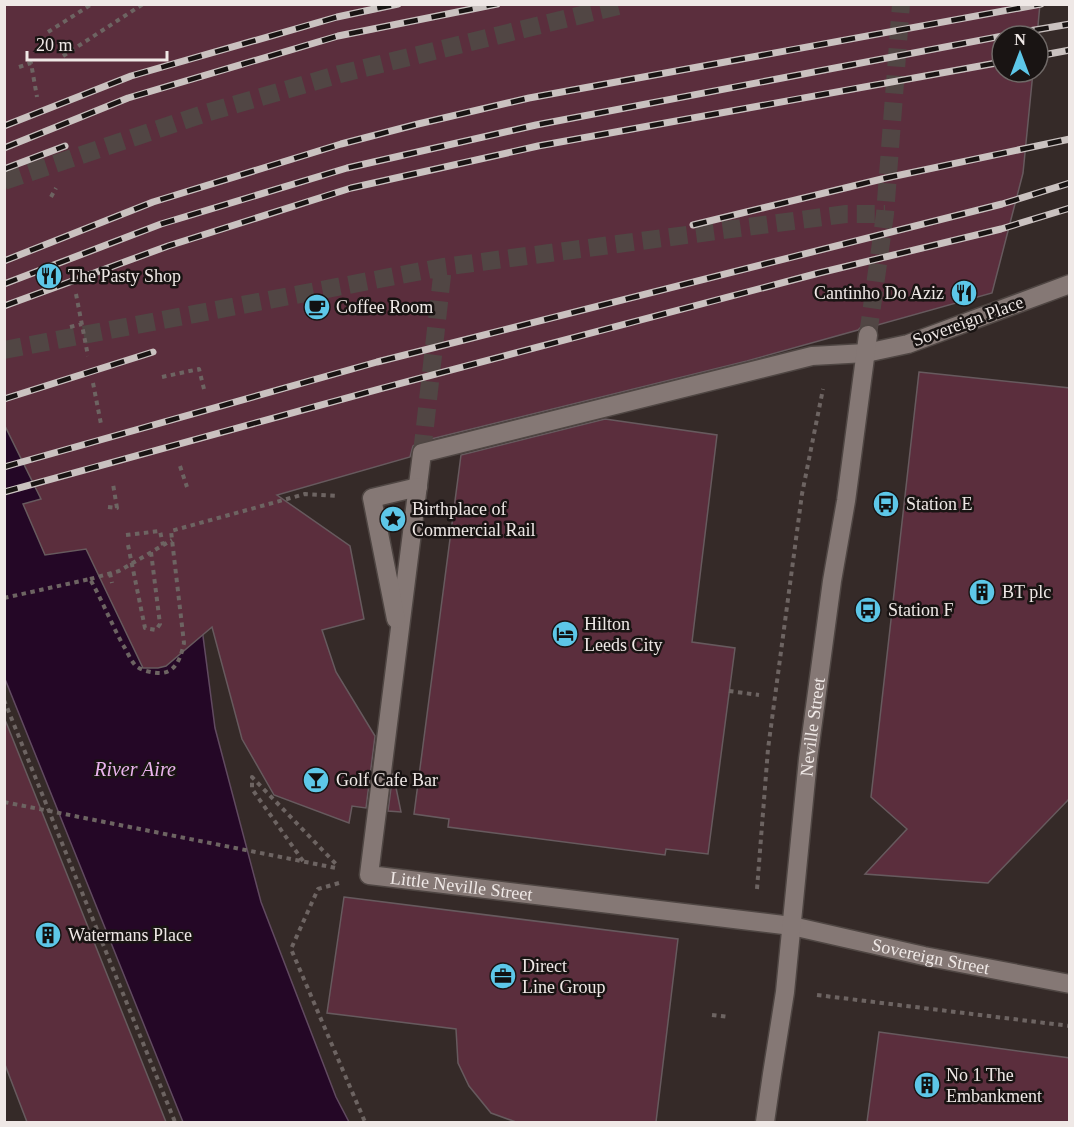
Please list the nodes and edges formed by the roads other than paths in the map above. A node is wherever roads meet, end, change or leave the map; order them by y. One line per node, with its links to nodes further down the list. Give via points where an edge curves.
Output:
1 (1070, 284): 3 (street, Sovereign Place, via 908,344)
2 (868, 334): 3 (street, Neville Street)
3 (866, 353): 4 (street, Sovereign Place, via 812,356); 7 (street, Neville Street, via 808,759)
4 (422, 453): 5 (street, Little Neville Street)
5 (418, 488): 6 (street, Little Neville Street); 6 (street, Little Neville Street, via 372,498)
6 (399, 635): 7 (street, Little Neville Street, via 369,874)
7 (792, 926): 8 (street, Sovereign Street); 9 (street, Neville Street)
8 (1070, 984)
9 (765, 1122)

